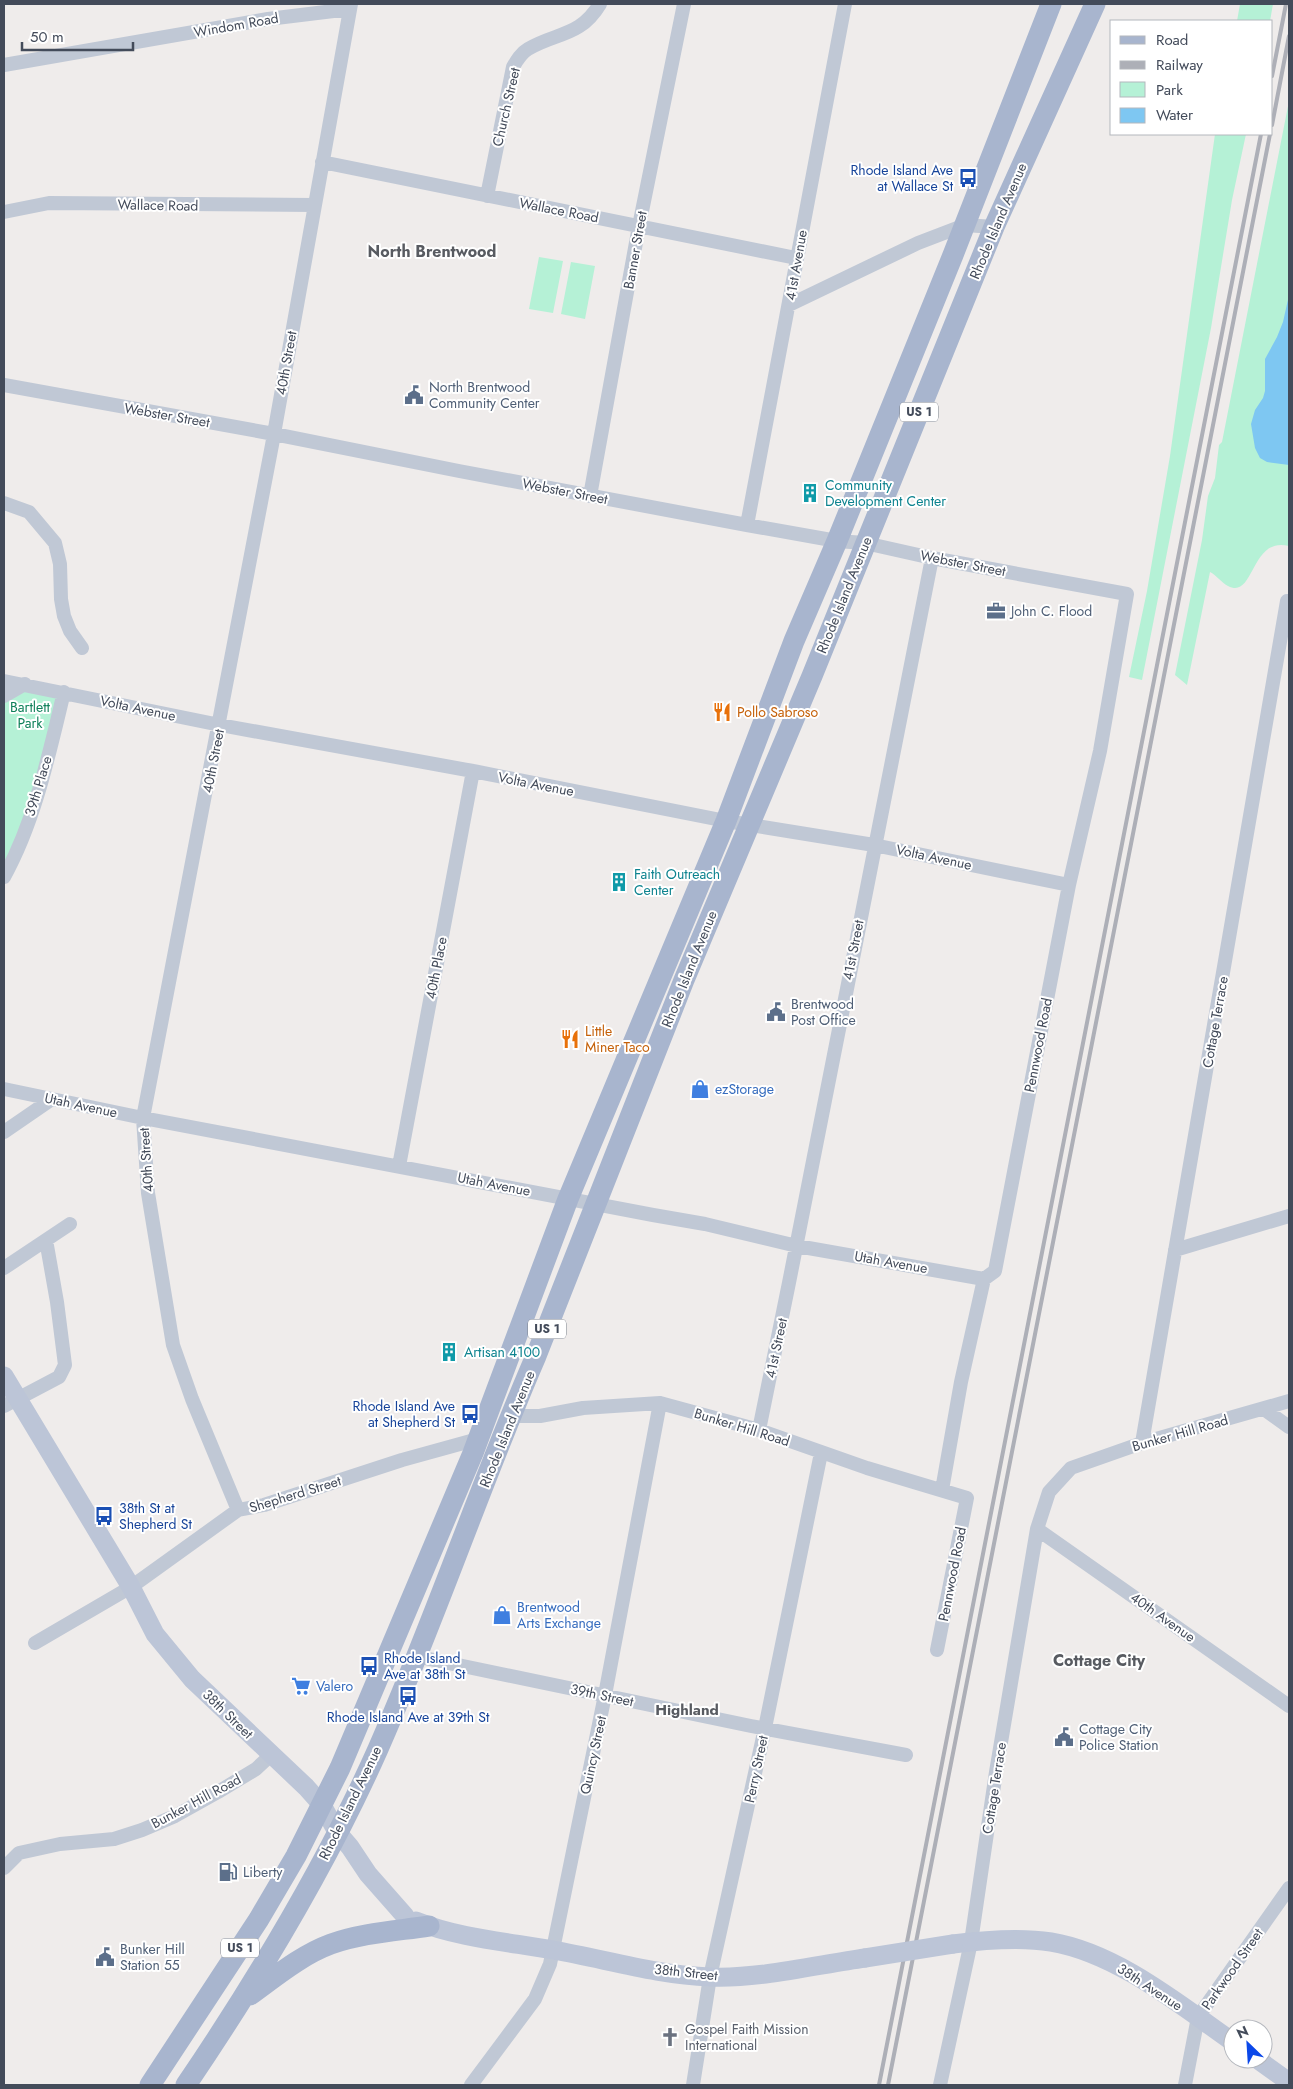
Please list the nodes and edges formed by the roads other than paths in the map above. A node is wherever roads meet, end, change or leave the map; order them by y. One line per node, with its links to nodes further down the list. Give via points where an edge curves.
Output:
1 (600, 4): 9 (street, Church Street, via 594,15 582,25 529,49 513,66)
2 (684, 4): 13 (street, Banner Street)
3 (846, 4): 15 (street, 41st Avenue)
4 (1051, 4): 12 (main road, Rhode Island Avenue / US 1)
5 (1095, 4): 14 (main road, Rhode Island Avenue / US 1)
6 (350, 6): 7 (street, Windom Road); 8 (street, 40th Street)
7 (4, 65)
8 (322, 162): 9 (street, Wallace Road); 10 (street, 40th Street)
9 (487, 196): 13 (street, Wallace Road)
10 (314, 206): 11 (street, Wallace Road, via 49,203); 18 (street, 40th Street)
11 (4, 212)
12 (965, 224): 14 (street); 16 (street); 22 (main road, Rhode Island Avenue / US 1)
13 (639, 226): 15 (street, Wallace Road); 19 (street, Banner Street)
14 (994, 227): 23 (main road, Rhode Island Avenue / US 1)
15 (796, 258): 16 (street, 41st Avenue)
16 (789, 305): 21 (street, 41st Avenue)
17 (4, 385): 18 (street, Webster Street)
18 (274, 434): 19 (street, Webster Street); 32 (street, 40th Street)
19 (590, 496): 21 (street, Webster Street)
20 (4, 503): 27 (street, via 29,512 55,543 64,616)
21 (747, 526): 22 (street, Webster Street)
22 (837, 541): 23 (street, Webster Street); 34 (main road, Rhode Island Avenue / US 1, via 794,641)
23 (865, 543): 24 (street, Webster Street); 35 (main road, Rhode Island Avenue / US 1)
24 (932, 558): 25 (street, Webster Street); 36 (street, 41st Street)
25 (1127, 594): 38 (street, Pennwood Road, via 1100,751)
26 (1287, 601): 50 (street, Cottage Terrace)
27 (82, 648)
28 (4, 680): 29 (street, Volta Avenue)
29 (25, 684): 30 (street, Volta Avenue); 31 (street)
30 (64, 692): 32 (street, Volta Avenue); 37 (street, 39th Place, via 37,793)
31 (4, 696)
32 (220, 725): 33 (street, Volta Avenue); 41 (street, 40th Street)
33 (473, 771): 34 (street, Volta Avenue); 43 (street, 40th Place)
34 (726, 821): 35 (street, Volta Avenue); 44 (main road, Rhode Island Avenue / US 1)
35 (750, 823): 36 (street, Volta Avenue); 45 (main road, Rhode Island Avenue / US 1)
36 (874, 845): 38 (street, Volta Avenue); 49 (street, 41st Street)
37 (4, 877)
38 (1069, 885): 52 (street, Pennwood Road, via 995,1271)
39 (4, 1088): 40 (street, Utah Avenue)
40 (52, 1099): 41 (street, Utah Avenue); 42 (street)
41 (143, 1118): 43 (street, Utah Avenue); 67 (street, 40th Street, via 148,1193 173,1345)
42 (4, 1132)
43 (399, 1166): 44 (street, Utah Avenue)
44 (568, 1199): 45 (street, Utah Avenue); 61 (main road, Rhode Island Avenue / US 1)
45 (595, 1204): 49 (street, Utah Avenue, via 705,1224); 58 (main road, Rhode Island Avenue / US 1)
46 (1289, 1216): 50 (street)
47 (70, 1224): 48 (street)
48 (46, 1240): 51 (street); 55 (street, via 65,1365 59,1378)
49 (797, 1246): 52 (street, Utah Avenue); 60 (street, 41st Street)
50 (1175, 1250): 62 (street, Cottage Terrace)
51 (4, 1268)
52 (984, 1279): 64 (street, Pennwood Road)
53 (4, 1376): 55 (main road, 38th Street)
54 (1289, 1401): 57 (street, Bunker Hill Road)
55 (10, 1403): 69 (main road, 38th Street)
56 (660, 1403): 58 (street, Bunker Hill Road, via 583,1408 540,1416); 60 (street, Bunker Hill Road); 73 (street, Quincy Street)
57 (1264, 1409): 59 (street); 62 (street, Bunker Hill Road)
58 (510, 1416): 72 (main road, Rhode Island Avenue / US 1)
59 (1289, 1427)
60 (759, 1430): 63 (street, Bunker Hill Road)
61 (478, 1440): 67 (street, Shepherd Street); 78 (main road, Rhode Island Avenue / US 1)
62 (1142, 1443): 65 (street, Bunker Hill Road, via 1072,1468)
63 (821, 1453): 64 (street, Bunker Hill Road); 75 (street, Perry Street)
64 (942, 1490): 66 (street, Bunker Hill Road)
65 (1049, 1492): 68 (street, Cottage Terrace)
66 (967, 1498): 71 (street, Pennwood Road)
67 (238, 1510): 69 (street, Shepherd Street)
68 (1037, 1528): 74 (street, 40th Avenue); 83 (street, Cottage Terrace, via 996,1772)
69 (131, 1587): 70 (street); 76 (main road, 38th Street, via 155,1634 192,1679)
70 (36, 1643)
71 (937, 1650)
72 (415, 1656): 73 (street, 39th Street); 79 (main road, Rhode Island Avenue / US 1, via 378,1749)
73 (605, 1695): 75 (street, 39th Street); 84 (street, Quincy Street)
74 (1289, 1706)
75 (765, 1728): 77 (street, 39th Street); 85 (street, Perry Street)
76 (271, 1755): 78 (main road, 38th Street); 80 (street, Bunker Hill Road, via 256,1769 218,1792 142,1830 114,1839 60,1844 20,1853)
77 (906, 1756)
78 (322, 1805): 79 (main road, 38th Street); 91 (main road, Rhode Island Avenue / US 1, via 259,1919)
79 (337, 1832): 82 (main road, 38th Street, via 344,1860 377,1905 389,1914 405,1916); 86 (main road, Rhode Island Avenue / US 1)
80 (4, 1868)
81 (1289, 1888): 87 (street, Parkwood Street)
82 (429, 1926): 84 (main road, 38th Street); 86 (main road, via 358,1936 330,1945 292,1964)
83 (962, 1943): 85 (main road, 38th Street, bridge, via 750,1975); 87 (main road, 38th Avenue, via 1052,1942 1089,1953 1119,1965); 95 (street, Cottage Terrace)
84 (554, 1950): 85 (main road, 38th Street, via 632,1967); 93 (street, Quincy Street, via 536,1999)
85 (710, 1977): 94 (street, Perry Street)
86 (243, 2000): 92 (main road, Rhode Island Avenue / US 1)
87 (1198, 2017): 88 (main road, 38th Avenue); 96 (street, Parkwood Street)
88 (1223, 2035)
89 (1271, 2069): 90 (main road)
90 (1289, 2082)
91 (150, 2085)
92 (186, 2085)
93 (471, 2085)
94 (693, 2085)
95 (940, 2085)
96 (1185, 2085)

